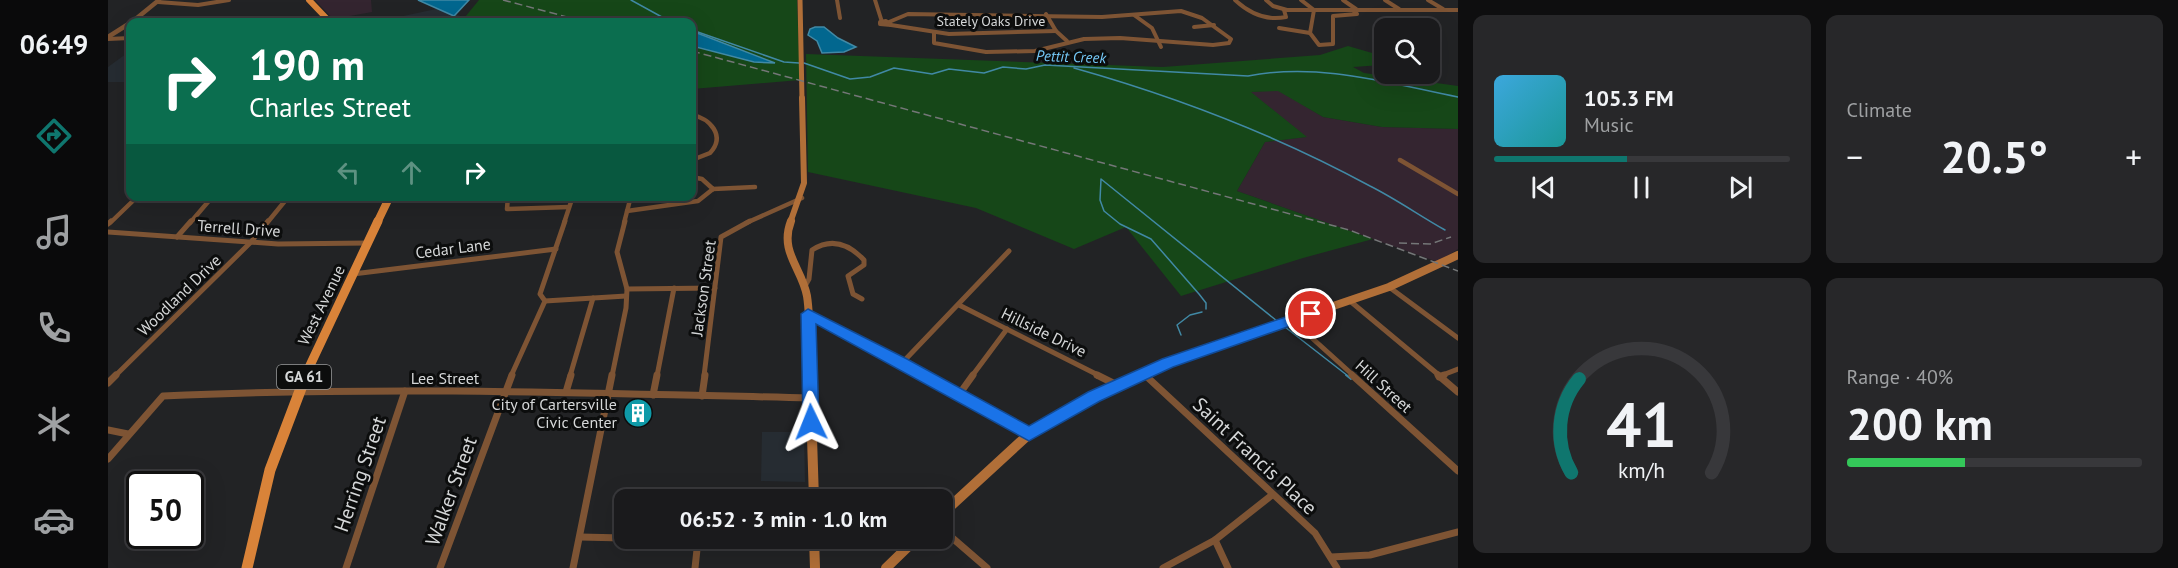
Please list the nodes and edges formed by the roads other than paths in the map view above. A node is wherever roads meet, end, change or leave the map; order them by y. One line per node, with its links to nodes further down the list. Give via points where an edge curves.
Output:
1 (229, 0): 13 (street, via 196,5)
2 (309, 0): 24 (main road)
3 (800, 0): 48 (main road)
4 (837, 0): 25 (street)
5 (875, 0): 26 (street, Stately Oaks Drive)
6 (1235, 0): 15 (street, via 1245,9 1271,18 1286,16)
7 (1266, 0): 15 (street)
8 (1301, 0): 16 (street)
9 (1343, 0): 17 (street)
10 (1385, 0): 18 (street)
11 (1428, 0): 19 (street)
12 (158, 1): 13 (street); 14 (street)
13 (167, 1): 14 (street)
14 (154, 6): 23 (street)
15 (1284, 9): 16 (street)
16 (1314, 10): 17 (street); 34 (street)
17 (1355, 10): 18 (street); 34 (street, via 1354,16 1333,16 1331,46 1319,45)
18 (1400, 10): 19 (street)
19 (1445, 10): 20 (street)
20 (1458, 10)
21 (1046, 14): 22 (street); 27 (street, via 908,14); 32 (street)
22 (1134, 15): 28 (street, via 1177,9); 39 (street, via 1152,28)
23 (138, 18)
24 (326, 18)
25 (840, 18)
26 (882, 22): 27 (street, Stately Oaks Drive, via 882,26)
27 (890, 24): 33 (street, Stately Oaks Drive)
28 (1214, 25): 30 (street); 39 (street, via 1229,35 1229,43)
29 (126, 27): 35 (street)
30 (1194, 27)
31 (1279, 28): 34 (street)
32 (1056, 31): 33 (street, Stately Oaks Drive); 38 (street)
33 (934, 32): 38 (street, via 934,44 977,52 1035,51)
34 (1310, 33)
35 (115, 37): 36 (street); 37 (street)
36 (126, 38)
37 (108, 39)
38 (1067, 41): 39 (street)
39 (1159, 41): 40 (street)
40 (1161, 47)
41 (696, 116): 42 (street, via 709,120 717,132 712,152)
42 (696, 158)
43 (1400, 160): 47 (street)
44 (696, 178): 46 (street)
45 (755, 187): 46 (street)
46 (713, 189): 58 (street, via 698,201)
47 (1458, 194)
48 (802, 198): 68 (main road, via 786,242); 71 (street, Jackson Street, via 721,237)
49 (133, 201): 59 (street)
50 (209, 201): 61 (street)
51 (285, 201): 62 (street, Woodland Drive)
52 (388, 201): 63 (main road, West Avenue / GA 61)
53 (508, 201): 57 (street)
54 (571, 201): 56 (street)
55 (630, 201): 58 (street)
56 (569, 207): 57 (street); 64 (street)
57 (507, 209)
58 (627, 211): 72 (street, via 617,252)
59 (108, 224)
60 (108, 232): 61 (street, Terrell Drive)
61 (177, 237): 62 (street, Terrell Drive)
62 (251, 242): 63 (street, Terrell Drive); 86 (street, Woodland Drive)
63 (368, 243): 67 (main road, West Avenue / GA 61)
64 (556, 249): 67 (street, Cedar Lane); 75 (street, Walker Street, via 540,294)
65 (1009, 251): 77 (street)
66 (1458, 255): 69 (main road)
67 (353, 274): 88 (main road, West Avenue / GA 61)
68 (805, 286): 74 (street, via 812,250 825,243 841,243 864,260 864,265 847,280 853,294); 78 (main road)
69 (1389, 287): 76 (main road); 81 (street)
70 (674, 288): 71 (street); 72 (street); 94 (street)
71 (715, 288): 95 (street, Jackson Street)
72 (626, 292): 73 (street); 93 (street)
73 (593, 298): 75 (street); 91 (street)
74 (862, 298)
75 (545, 301): 90 (street, Walker Street)
76 (1350, 301): 79 (main road); 85 (street)
77 (959, 305): 80 (street, Hillside Drive); 82 (street)
78 (808, 314): 82 (street); 97 (main road)
79 (1292, 320): 84 (main road); 102 (street, Hill Street)
80 (1007, 329): 87 (street, Hillside Drive); 96 (street)
81 (1458, 338)
82 (902, 363): 96 (street)
83 (1458, 369): 85 (street)
84 (1143, 374): 87 (main road); 104 (street, Saint Francis Place)
85 (1439, 377): 92 (street)
86 (108, 383)
87 (1117, 385): 100 (main road)
88 (298, 390): 89 (street, Lee Street); 99 (street, Lee Street, via 163,396); 115 (main road, West Avenue / GA 61, via 267,473)
89 (405, 391): 90 (street, Lee Street); 116 (street, Herring Street)
90 (505, 391): 91 (street, Lee Street); 117 (street, Walker Street)
91 (566, 392): 93 (street, Lee Street)
92 (1458, 392)
93 (609, 393): 94 (street, Lee Street); 107 (street)
94 (653, 395): 95 (street, Lee Street)
95 (702, 396): 97 (street, Lee Street)
96 (958, 396): 100 (street)
97 (810, 398): 103 (main road)
98 (108, 430): 99 (street)
99 (128, 434): 101 (street, Lee Street)
100 (1029, 434): 105 (main road)
101 (108, 459)
102 (1458, 471)
103 (813, 489)
104 (1272, 495): 110 (street); 114 (street, Saint Francis Place, via 1315,534)
105 (953, 504)
106 (1458, 532): 114 (street, via 1370,555)
107 (580, 537): 108 (street); 118 (street)
108 (614, 538)
109 (953, 539): 122 (street)
110 (1215, 540): 123 (street); 124 (street)
111 (697, 549): 119 (street)
112 (814, 549): 120 (main road)
113 (905, 549): 121 (main road)
114 (1331, 557): 125 (street, Saint Francis Place)
115 (247, 568)
116 (346, 568)
117 (440, 568)
118 (573, 568)
119 (696, 568)
120 (815, 568)
121 (886, 568)
122 (987, 568)
123 (1163, 568)
124 (1228, 568)
125 (1337, 568)

